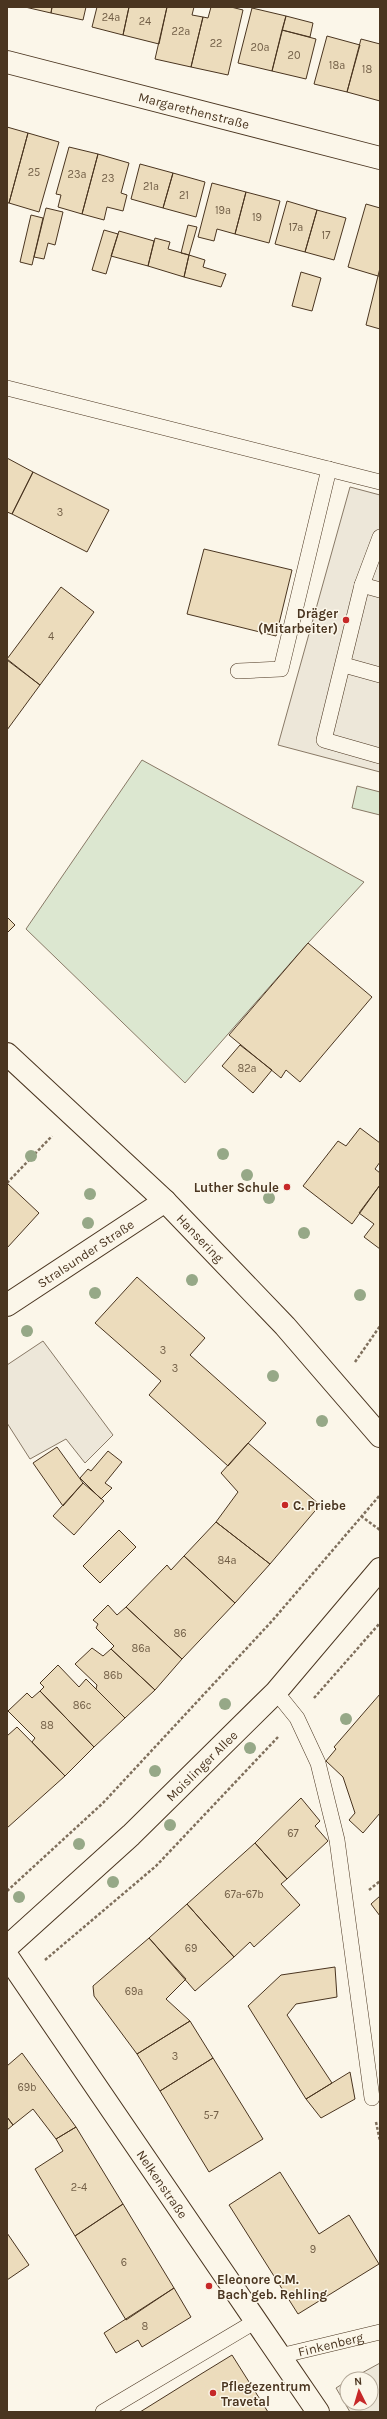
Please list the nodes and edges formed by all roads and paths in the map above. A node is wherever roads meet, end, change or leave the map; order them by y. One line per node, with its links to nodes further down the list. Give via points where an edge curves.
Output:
1 (7, 62): 2 (street, Margarethenstraße)
2 (380, 158)
3 (7, 388): 4 (lane)
4 (329, 469): 5 (lane); 10 (lane, via 281,669)
5 (380, 482)
6 (380, 536): 7 (lane)
7 (362, 585): 8 (lane); 9 (lane)
8 (380, 590)
9 (344, 665): 11 (lane); 12 (lane, via 324,740)
10 (238, 671)
11 (380, 675)
12 (380, 756)
13 (7, 1054): 14 (street, Hansering)
14 (71, 1115): 15 (path); 16 (street, Hansering)
15 (7, 1183)
16 (165, 1201): 17 (street, Stralsunder Straße); 19 (street, Hansering)
17 (7, 1305)
18 (380, 1326): 19 (path)
19 (339, 1386): 20 (street, Hansering)
20 (380, 1436)
21 (380, 1495): 22 (path)
22 (360, 1516): 23 (path); 28 (path, via 272,1621 103,1803)
23 (380, 1530)
24 (380, 1569): 26 (street, Moislinger Allee)
25 (380, 1623): 27 (path)
26 (276, 1692): 27 (lane); 29 (street, Moislinger Allee, via 130,1835)
27 (297, 1718): 31 (path, via 156,1866); 32 (lane, via 318,1763 337,1840)
28 (7, 1891)
29 (7, 1947)
30 (7, 1956): 31 (street, Nelkenstraße)
31 (23, 1978): 33 (street, Nelkenstraße)
32 (372, 2098)
33 (256, 2321): 35 (street, Nelkenstraße); 36 (lane)
34 (380, 2332): 35 (lane, Finkenberg)
35 (280, 2356): 37 (street, Nelkenstraße)
36 (103, 2412)
37 (318, 2412)

